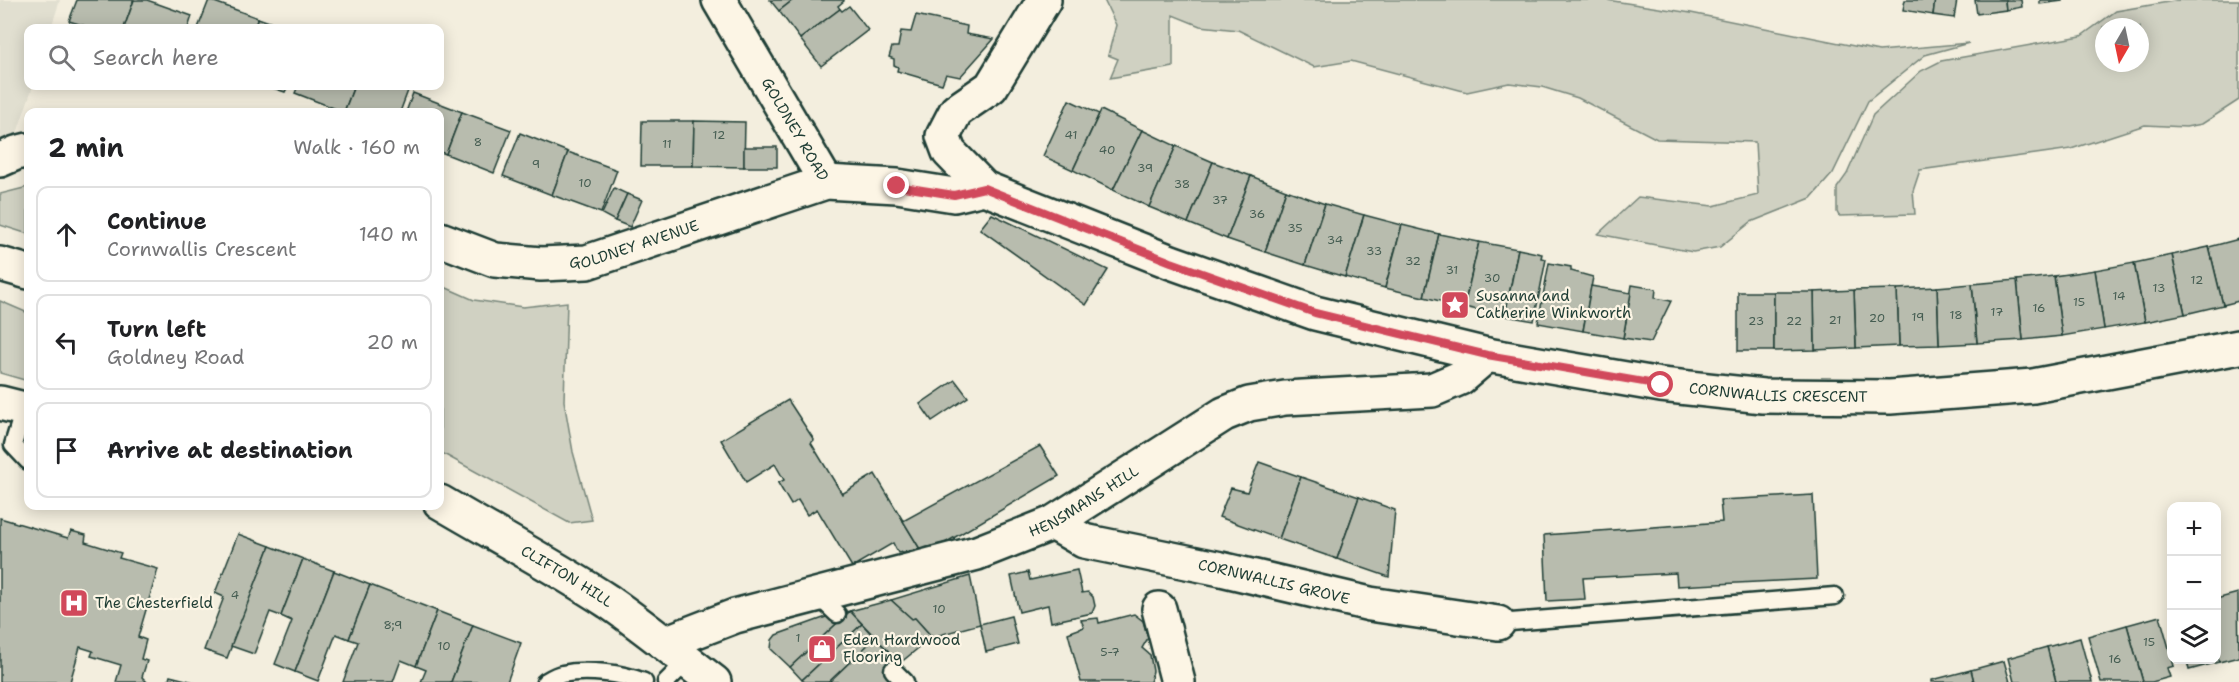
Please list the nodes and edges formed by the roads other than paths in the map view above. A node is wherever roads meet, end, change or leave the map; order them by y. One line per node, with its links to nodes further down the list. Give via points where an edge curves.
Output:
1 (719, 0): 5 (street, GOLDNEY ROAD)
2 (1044, 0): 6 (street, via 991,87 956,111 944,136 949,152)
3 (24, 151): 4 (street)
4 (0, 160)
5 (826, 182): 6 (street, GOLDNEY ROAD, via 897,186 954,195); 7 (street, GOLDNEY AVENUE, via 587,262 495,260)
6 (984, 188): 11 (street, CORNWALLIS CRESCENT, via 1171,262 1315,313)
7 (444, 241)
8 (0, 264): 9 (street)
9 (24, 271)
10 (2239, 347): 11 (street, CORNWALLIS CRESCENT, via 2032,386 1890,397 1763,396 1661,385)
11 (1487, 355): 15 (street, HENSMANS HILL, via 1460,378 1432,390 1285,398 1232,410)
12 (18, 408): 13 (lane, via 13,444)
13 (24, 456)
14 (444, 504): 19 (street, CLIFTON HILL, via 608,602)
15 (1053, 523): 18 (street, CORNWALLIS GROVE, via 1084,541 1370,604); 19 (street, HENSMANS HILL, via 827,604 735,616)
16 (1834, 596): 18 (lane)
17 (1158, 609): 25 (street)
18 (1498, 623)
19 (673, 662): 23 (street, CLIFTON HILL)
20 (893, 670): 24 (lane)
21 (545, 682): 22 (lane, via 561,674 600,673)
22 (644, 682)
23 (714, 682)
24 (905, 682)
25 (1178, 682)

